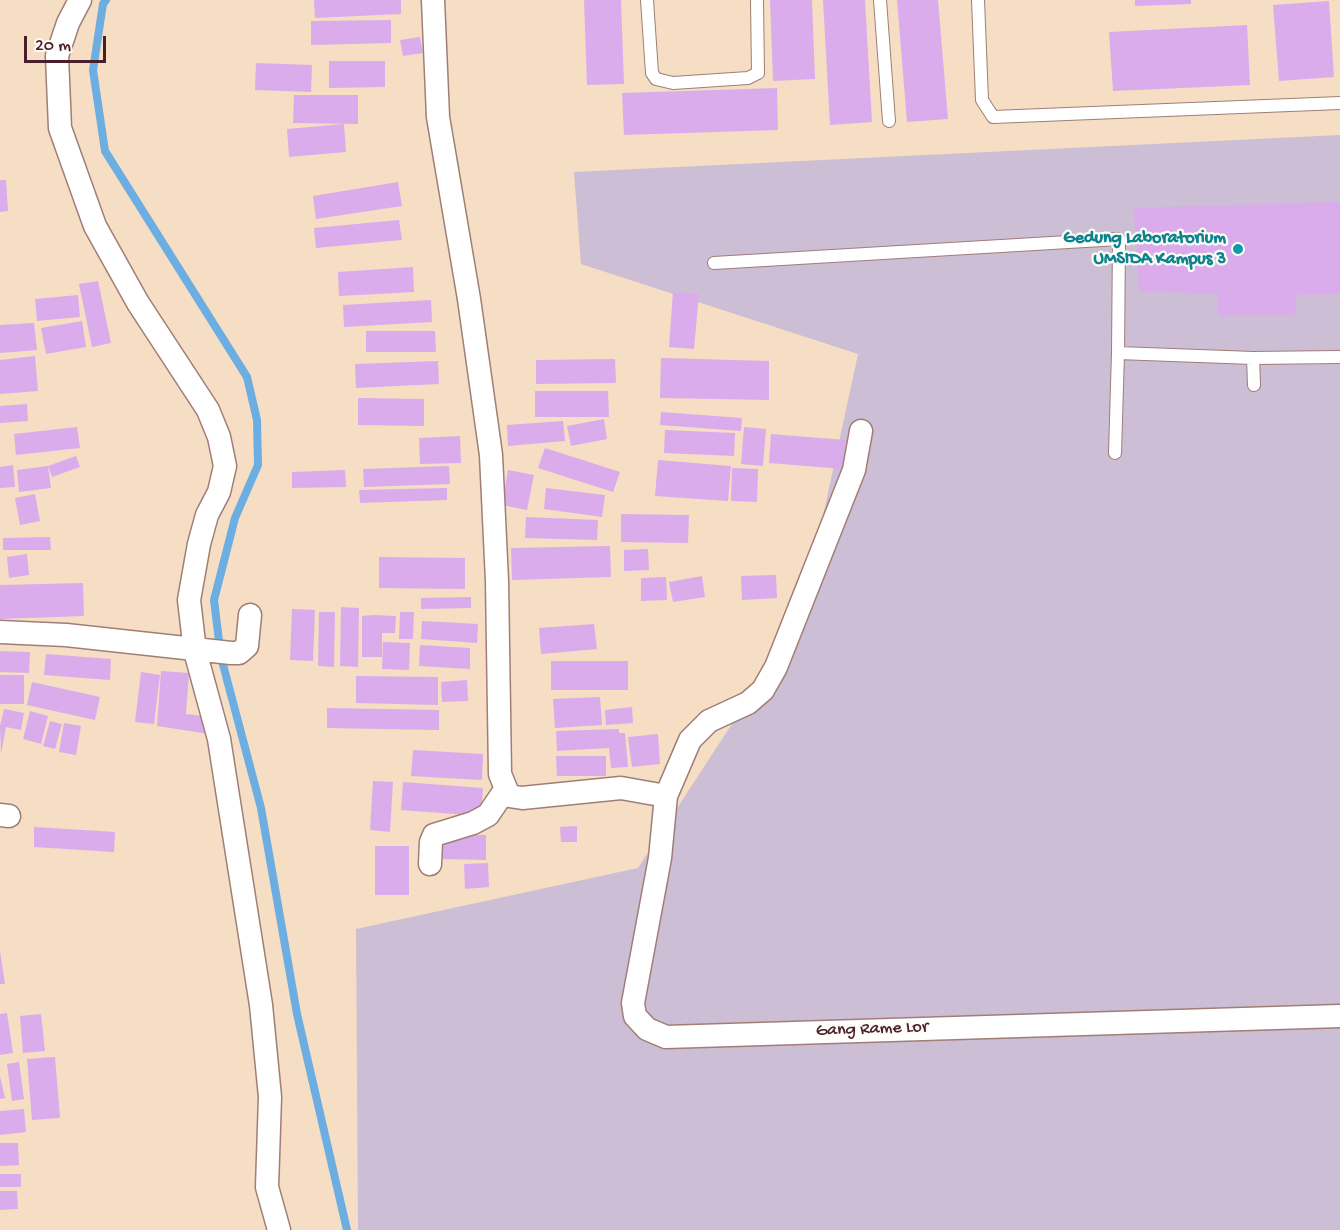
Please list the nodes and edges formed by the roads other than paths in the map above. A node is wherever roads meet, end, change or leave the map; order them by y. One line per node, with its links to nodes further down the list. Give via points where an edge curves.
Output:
1 (80, 0): 18 (street, via 57,56 60,128 95,226 138,303 208,410 225,466 193,570 189,600)
2 (433, 0): 19 (street, via 438,117 491,455 500,774)
3 (647, 0): 4 (lane, via 652,73 656,79 672,83 748,78 758,73)
4 (757, 0)
5 (880, 0): 8 (lane)
6 (978, 0): 7 (lane, via 982,100 993,117)
7 (1340, 103)
8 (889, 121)
9 (714, 262): 10 (lane, via 1119,239)
10 (1118, 353): 12 (lane); 15 (lane)
11 (1340, 357): 12 (lane)
12 (1253, 358): 13 (lane)
13 (1254, 385)
14 (861, 430): 20 (street, Gang Rame Lor, via 854,470 776,667 763,690 748,703 709,721 690,740)
15 (1115, 453)
16 (250, 615): 18 (street, via 247,646 239,653)
17 (0, 632): 18 (street, via 66,635)
18 (200, 652): 23 (street, via 219,739 261,1005 270,1097 267,1187)
19 (505, 790): 20 (street, via 509,796 522,798 621,788); 21 (street, via 488,815 434,836)
20 (666, 796): 22 (street, Gang Rame Lor, via 660,858 633,1003 635,1016 647,1029 666,1037)
21 (430, 864)
22 (1340, 1016)
23 (279, 1230)

